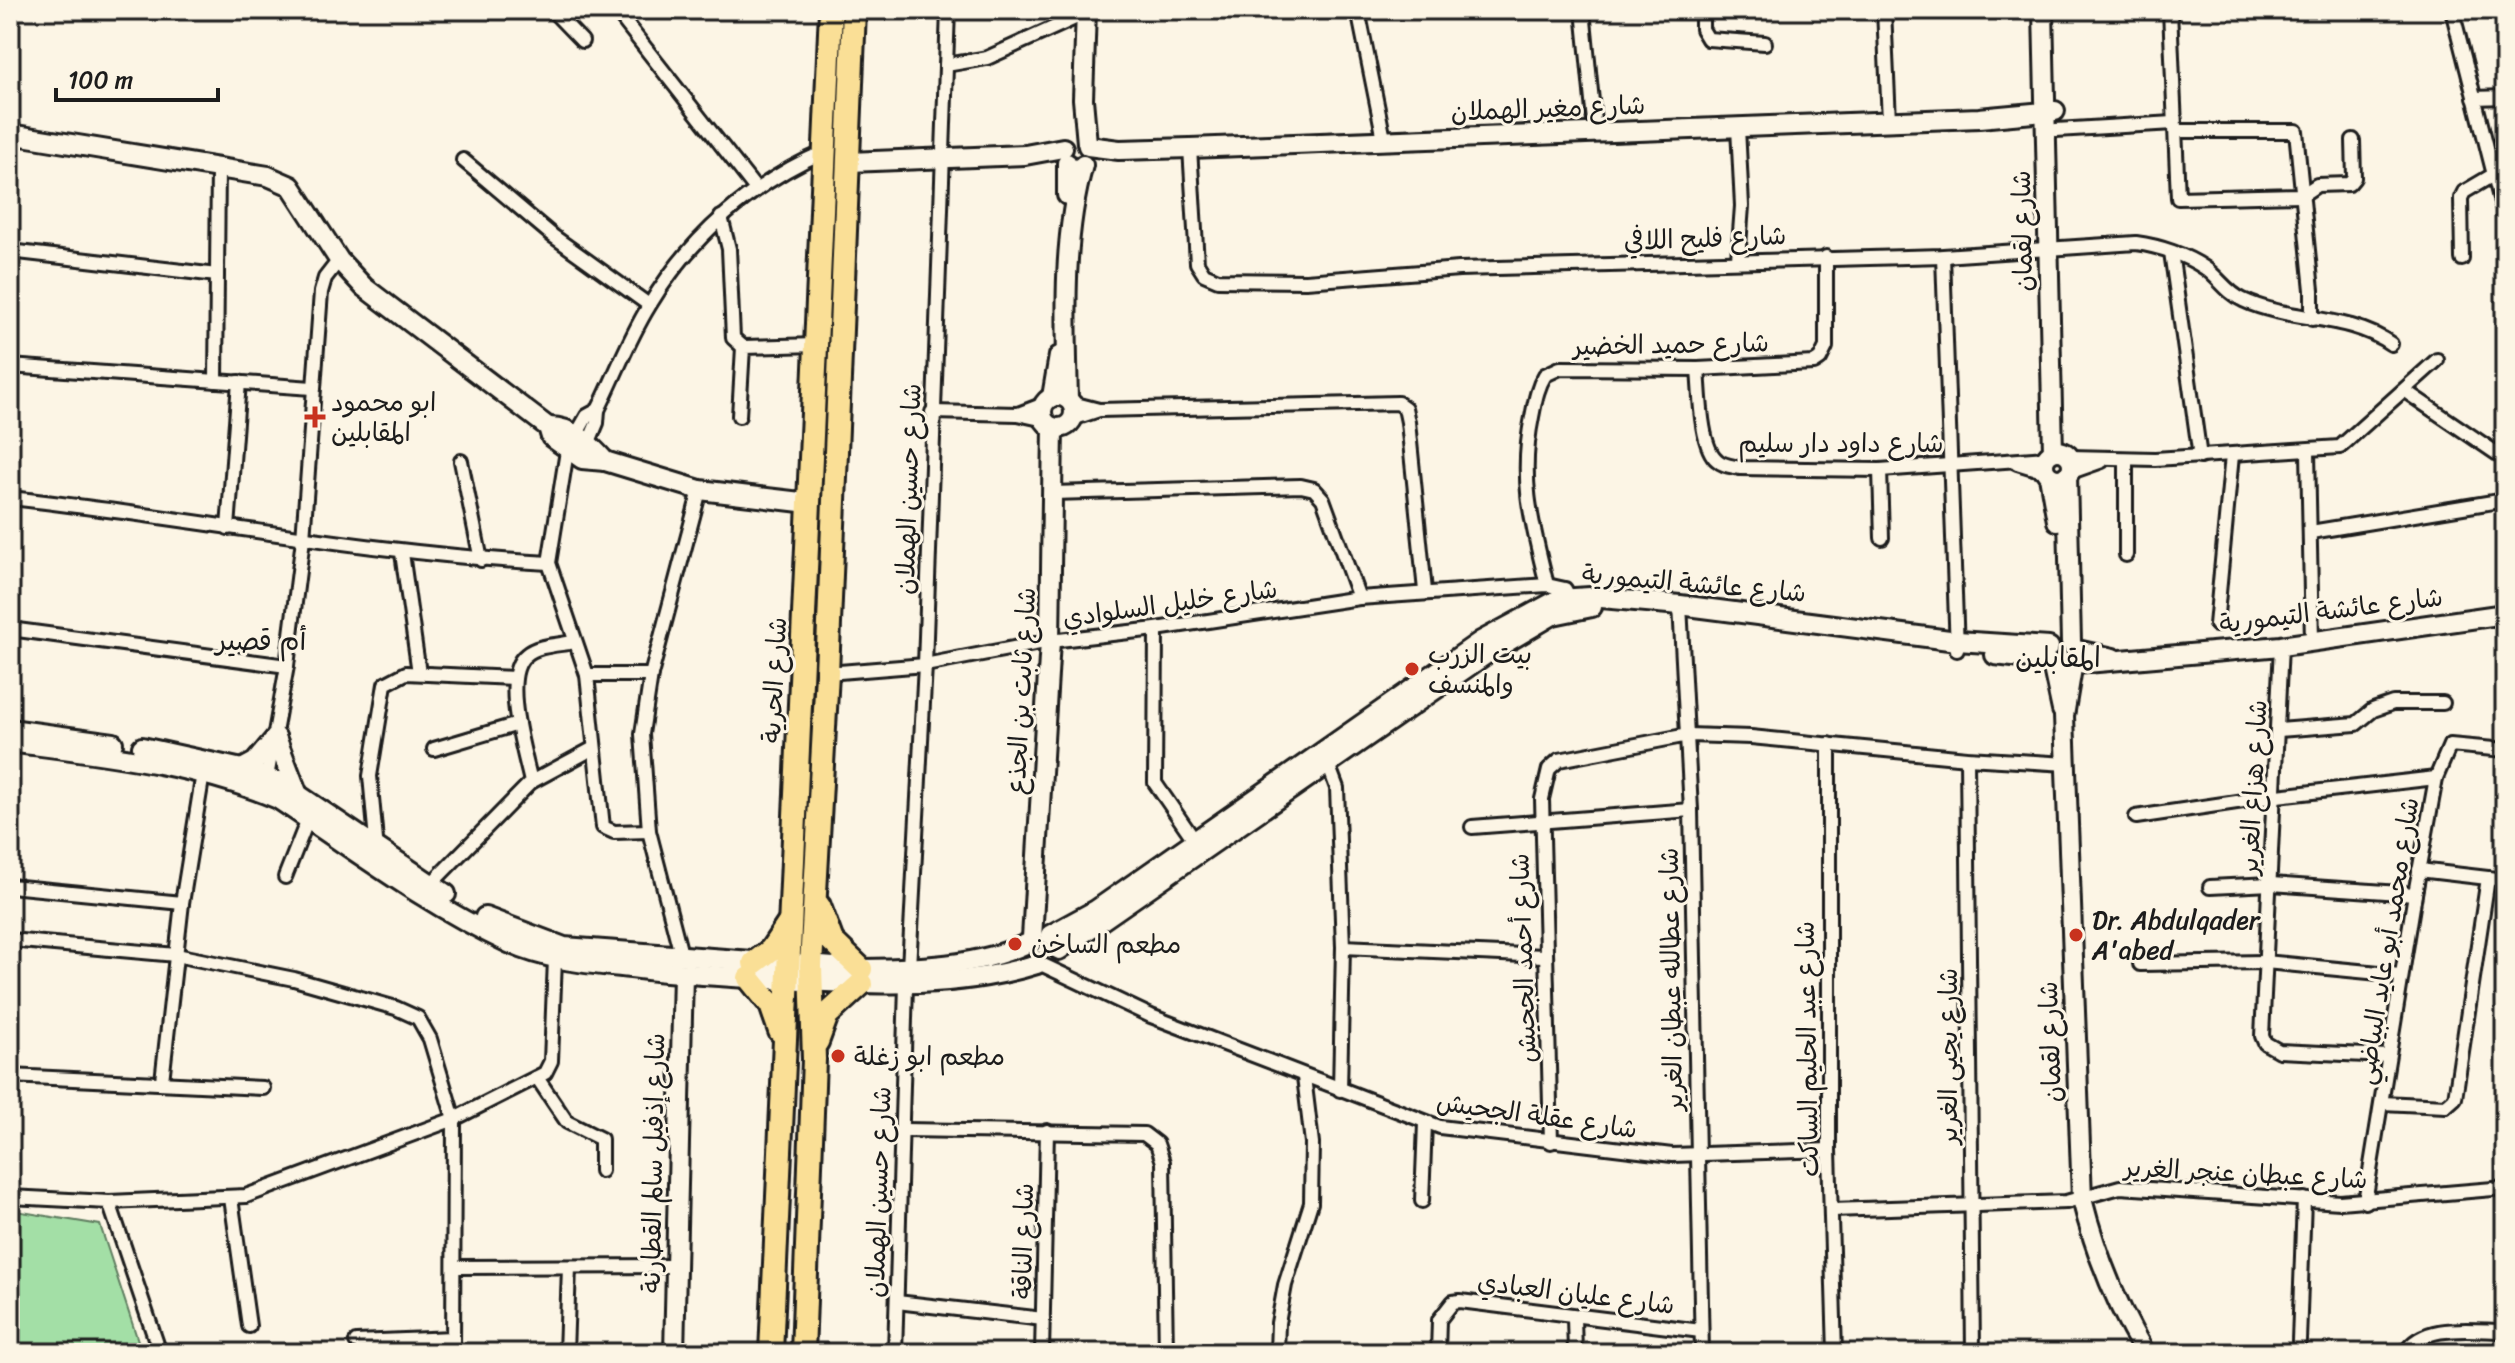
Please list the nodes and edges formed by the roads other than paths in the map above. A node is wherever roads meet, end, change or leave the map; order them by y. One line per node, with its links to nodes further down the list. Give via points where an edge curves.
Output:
1 (552, 10): 15 (street)
2 (831, 10): 29 (highway, شارع الحرية)
3 (854, 10): 33 (highway, شارع الحرية)
4 (948, 10): 17 (street, شارع حسين الهملان)
5 (1358, 10): 26 (street)
6 (1583, 10): 24 (street)
7 (1702, 10): 16 (street, via 1708,39)
8 (1884, 10): 20 (street)
9 (2043, 10): 21 (street, شارع لقمان)
10 (2052, 10): 21 (street, شارع لقمان)
11 (2170, 10): 22 (street)
12 (2452, 10): 19 (street)
13 (1086, 12): 17 (street, via 987,58); 30 (street, شارع ثابت بن الجذع)
14 (621, 17): 36 (street)
15 (582, 41)
16 (1765, 43)
17 (946, 65): 31 (street, شارع حسين الهملان)
18 (2505, 97): 19 (street)
19 (2474, 98): 35 (street)
20 (1889, 121): 21 (street, شارع مغير الهملان); 23 (street, شارع مغير الهملان)
21 (2051, 121): 22 (street); 40 (street, شارع لقمان)
22 (2175, 127): 37 (street, via 2294,129); 37 (street, via 2178,198)
23 (1738, 128): 24 (street, شارع مغير الهملان); 45 (street)
24 (1595, 132): 26 (street, شارع مغير الهملان)
25 (10, 134): 34 (street)
26 (1384, 139): 28 (street, شارع مغير الهملان)
27 (2353, 140): 37 (street, via 2354,178 2349,184 2317,185)
28 (1190, 148): 30 (street, شارع مغير الهملان); 45 (street, شارع فليح اللافي, via 1197,263 1210,278 1306,281 1459,269)
29 (826, 151): 36 (street); 52 (highway, شارع الحرية)
30 (1076, 153): 31 (street, شارع مغير الهملان); 62 (street, شارع ثابت بن الجذع)
31 (941, 159): 33 (street, شارع مغير الهملان); 61 (street, شارع حسين الهملان)
32 (463, 160): 49 (street, via 553,236)
33 (849, 162): 105 (highway, شارع الحرية)
34 (218, 168): 47 (street, via 268,176 291,186); 48 (street)
35 (2493, 175): 39 (street); 46 (street, via 2461,198)
36 (755, 188): 38 (street)
37 (2302, 195): 50 (street)
38 (721, 217): 49 (street); 53 (street, via 729,249 733,338)
39 (2505, 218)
40 (2052, 250): 42 (street, شارع فليح اللافي, via 2136,243); 43 (street, شارع فليح اللافي); 71 (street, شارع لقمان)
41 (10, 251): 48 (street)
42 (2171, 252): 50 (street, شارع فليح اللافي, via 2204,267 2242,300); 67 (street)
43 (1943, 256): 44 (street, شارع فليح اللافي); 72 (street)
44 (1826, 257): 45 (street, شارع فليح اللافي); 56 (street, شارع حميد الخضير, via 1826,347 1820,359)
45 (1738, 259)
46 (2462, 259)
47 (339, 260): 59 (street, via 322,285); 64 (street, via 364,287 548,427 551,437)
48 (217, 275): 57 (street)
49 (649, 305): 64 (street)
50 (2312, 319): 51 (street, شارع فليح اللافي, via 2361,328)
51 (2391, 344)
52 (817, 345): 53 (street); 78 (highway, شارع الحرية)
53 (743, 347): 63 (street)
54 (2437, 360): 60 (street, شارع داود دار سليم)
55 (10, 366): 57 (street)
56 (1698, 369): 73 (street, شارع داود دار سليم, via 1705,437 1710,453 1723,464); 87 (street, شارع حميد الخضير, via 1560,368 1545,375 1526,445 1526,498)
57 (216, 381): 58 (street)
58 (239, 382): 59 (street); 79 (street)
59 (312, 388): 82 (street)
60 (2405, 391): 65 (street, شارع داود دار سليم, via 2347,443); 69 (street)
61 (932, 412): 62 (street); 102 (street, شارع حسين الهملان)
62 (1059, 412): 76 (street, شارع ثابت بن الجذع); 88 (street, via 1398,403 1408,422)
63 (739, 416)
64 (578, 447): 74 (street, via 605,461); 86 (street, via 564,478)
65 (2308, 452): 66 (street, شارع داود دار سليم); 80 (street)
66 (2232, 455): 67 (street, شارع داود دار سليم); 93 (street)
67 (2200, 457): 68 (street, شارع داود دار سليم)
68 (2126, 459): 71 (street, شارع داود دار سليم); 84 (street)
69 (2505, 459)
70 (461, 461): 85 (street)
71 (2058, 464): 72 (street, شارع داود دار سليم); 101 (street, شارع لقمان)
72 (1953, 466): 73 (street, شارع داود دار سليم); 99 (street)
73 (1880, 470): 81 (street)
74 (700, 490): 78 (street); 107 (street)
75 (10, 498): 79 (street)
76 (1056, 500): 89 (street, via 1314,489 1323,499); 96 (street, شارع ثابت بن الجذع)
77 (2505, 500): 80 (street)
78 (809, 503): 149 (highway, شارع الحرية)
79 (228, 528): 82 (street)
80 (2311, 532): 97 (street)
81 (1882, 538)
82 (303, 539): 83 (street); 103 (street)
83 (402, 553): 85 (street); 104 (street)
84 (2126, 555)
85 (481, 560): 86 (street)
86 (549, 563): 98 (street)
87 (1547, 585): 88 (street, شارع خليل السلوادي); 90 (street, via 1565,589)
88 (1425, 591): 89 (street, شارع خليل السلوادي)
89 (1359, 598): 95 (street, شارع خليل السلوادي)
90 (1572, 603): 91 (street, شارع عائشة التيمورية); 121 (street, شارع عائشة التيمورية, via 1485,655); 136 (street, شارع عائشة التيمورية, via 1549,602 1481,641)
91 (1680, 610): 99 (street, شارع عائشة التيمورية); 113 (street, شارع عطالله عبطان الغرير)
92 (2505, 614): 97 (street, شارع عائشة التيمورية)
93 (2216, 625)
94 (10, 629): 103 (street)
95 (1156, 629): 96 (street, شارع خليل السلوادي); 136 (street, via 1155,783)
96 (1050, 641): 102 (street, شارع خليل السلوادي); 152 (street, شارع ثابت بن الجذع, via 1037,872)
97 (2312, 641): 100 (street, شارع عائشة التيمورية)
98 (574, 642): 106 (street); 108 (street, via 532,650 523,656)
99 (1957, 646): 101 (street, شارع عائشة التيمورية)
100 (2281, 646): 101 (street, شارع عائشة التيمورية, via 2116,659); 112 (street, شارع هزاع الغرير)
101 (2062, 655): 122 (street, شارع لقمان)
102 (925, 665): 105 (street, شارع خليل السلوادي); 162 (street, شارع حسين الهملان)
103 (287, 666): 114 (street)
104 (419, 673): 108 (street); 137 (street, via 396,677 383,690 370,776)
105 (827, 673): 146 (highway, شارع الحرية)
106 (587, 675): 107 (street); 117 (street)
107 (651, 675): 135 (street, via 642,734)
108 (514, 678): 110 (street)
109 (2443, 703): 112 (street, via 2393,703 2356,724)
110 (518, 724): 118 (street); 126 (street)
111 (10, 729): 123 (street, via 149,748)
112 (2279, 730): 129 (street, شارع هزاع الغرير)
113 (1688, 735): 116 (street); 130 (street, شارع عطالله عبطان الغرير); 133 (street, via 1559,760 1544,783)
114 (276, 737): 124 (street); 127 (street); 128 (street)
115 (10, 742): 123 (street)
116 (1829, 744): 120 (street); 179 (street, شارع عبد الحليم الساكت)
117 (594, 748): 126 (street); 135 (street, via 603,827 614,832)
118 (434, 749)
119 (2505, 750): 125 (street, شارع محمد أبو عايد البياضي, via 2450,745)
120 (1967, 758): 122 (street); 190 (street, شارع يحيى الغرير)
121 (1328, 764): 151 (street, via 1337,788); 152 (street, شارع عائشة التيمورية)
122 (2067, 764): 185 (street, شارع لقمان)
123 (204, 767): 124 (street); 127 (street); 148 (street)
124 (242, 769): 127 (street)
125 (2436, 778): 129 (street); 138 (street, شارع محمد أبو عايد البياضي)
126 (531, 782): 145 (street)
127 (265, 785): 128 (street); 132 (street)
128 (297, 792): 137 (street)
129 (2277, 796): 131 (street); 142 (street, شارع هزاع الغرير)
130 (1691, 810): 133 (street, شارع أحمد الجحيش); 180 (street, شارع عطالله عبطان الغرير)
131 (2136, 817)
132 (308, 819): 137 (street); 139 (street)
133 (1541, 820): 134 (street, شارع أحمد الجحيش); 155 (street, شارع أحمد الجحيش)
134 (1472, 827)
135 (649, 831): 158 (street)
136 (1195, 841): 152 (street, شارع عائشة التيمورية)
137 (375, 854): 145 (street)
138 (2419, 870): 140 (street); 147 (street, شارع محمد أبو عايد البياضي)
139 (285, 877)
140 (2488, 878): 141 (street); 173 (street, via 2455,1098 2446,1106)
141 (2505, 880)
142 (2271, 884): 144 (street); 147 (street); 156 (street, شارع هزاع الغرير)
143 (10, 886): 148 (street)
144 (2210, 887)
145 (426, 890): 153 (street, via 509,943)
146 (815, 890): 160 (highway, شارع الحرية); 163 (highway, via 832,941)
147 (2415, 894): 161 (street, شارع محمد أبو عايد البياضي)
148 (182, 903): 154 (street)
149 (791, 918): 159 (highway, via 779,941); 160 (highway, شارع الحرية)
150 (10, 940): 154 (street)
151 (1343, 947): 155 (street); 172 (street)
152 (1044, 948): 162 (street, via 984,977); 168 (street, شارع عقلة الجحيش, via 1075,981)
153 (560, 953): 158 (street); 169 (street, via 551,1061)
154 (176, 955): 170 (street); 174 (street, via 294,979 411,1013 425,1027)
155 (1544, 956): 178 (street, شارع أحمد الجحيش)
156 (2265, 962): 157 (street); 161 (street); 165 (street, شارع هزاع الغرير, via 2261,1024 2270,1048)
157 (2140, 964)
158 (682, 966): 159 (street); 192 (street, شارع إذفيل سالم القطارنة)
159 (752, 970): 160 (street); 164 (highway, via 771,1005)
160 (800, 973): 163 (street); 164 (highway, شارع الحرية); 166 (highway, شارع الحرية)
161 (2400, 975): 165 (street, شارع محمد أبو عايد البياضي)
162 (907, 976): 163 (street); 176 (street, شارع حسين الهملان)
163 (861, 977): 166 (highway, via 827,1015)
164 (783, 1045): 208 (highway, شارع الحرية)
165 (2388, 1056): 173 (street, شارع محمد أبو عايد البياضي)
166 (814, 1059): 209 (highway, شارع الحرية)
167 (10, 1076): 170 (street)
168 (1304, 1077): 172 (street, شارع عقلة الجحيش); 213 (street, via 1312,1143 1311,1203 1285,1285)
169 (538, 1079): 174 (street); 181 (street, via 567,1122 601,1139)
170 (162, 1081): 171 (street)
171 (263, 1088)
172 (1340, 1090): 175 (street, شارع عقلة الجحيش)
173 (2382, 1103): 189 (street, شارع محمد أبو عايد البياضي)
174 (454, 1119): 184 (street, via 281,1186); 193 (street)
175 (1425, 1123): 178 (street, شارع عقلة الجحيش); 187 (street)
176 (904, 1130): 177 (street); 195 (street, شارع حسين الهملان)
177 (1047, 1131): 197 (street, شارع الناقة); 212 (street, via 1144,1134 1157,1144 1163,1162)
178 (1551, 1142): 180 (street, شارع عقلة الجحيش)
179 (1829, 1150): 180 (street, شارع عقلة الجحيش); 191 (street, شارع عبد الحليم الساكت)
180 (1696, 1154): 199 (street, شارع عطالله عبطان الغرير)
181 (601, 1171)
182 (2505, 1188): 189 (street, شارع عبطان عنجر الغرير)
183 (10, 1197): 188 (street)
184 (231, 1198): 188 (street); 198 (street)
185 (2082, 1199): 186 (street, شارع عبطان عنجر الغرير, via 2102,1190 2146,1186); 190 (street, شارع عبطان عنجر الغرير); 219 (street, شارع لقمان, via 2110,1286)
186 (2304, 1199): 189 (street, شارع عبطان عنجر الغرير); 202 (street)
187 (1422, 1201)
188 (109, 1202): 204 (street)
189 (2365, 1202)
190 (1971, 1206): 191 (street, شارع عبطان عنجر الغرير); 218 (street, شارع يحيى الغرير)
191 (1832, 1210): 217 (street, شارع عبد الحليم الساكت)
192 (677, 1266): 194 (street); 207 (street, شارع إذفيل سالم القطارنة)
193 (455, 1267): 194 (street); 201 (street)
194 (569, 1267): 206 (street)
195 (897, 1302): 197 (street); 210 (street, شارع حسين الهملان)
196 (1574, 1317): 199 (street, شارع عليان العبادي); 214 (street, شارع عليان العبادي, via 1453,1302 1439,1320); 215 (street)
197 (1043, 1319): 211 (street, شارع الناقة)
198 (249, 1326)
199 (1701, 1331): 216 (street, شارع عطالله عبطان الغرير)
200 (2505, 1331): 220 (street, via 2431,1333 2414,1341)
201 (453, 1338): 203 (street); 205 (street)
202 (2299, 1341)
203 (356, 1342)
204 (160, 1353)
205 (453, 1353)
206 (566, 1353)
207 (674, 1353)
208 (771, 1353)
209 (803, 1353)
210 (895, 1353)
211 (1042, 1353)
212 (1166, 1353)
213 (1277, 1353)
214 (1438, 1353)
215 (1575, 1353)
216 (1702, 1353)
217 (1835, 1353)
218 (1973, 1353)
219 (2145, 1353)
220 (2405, 1353)

